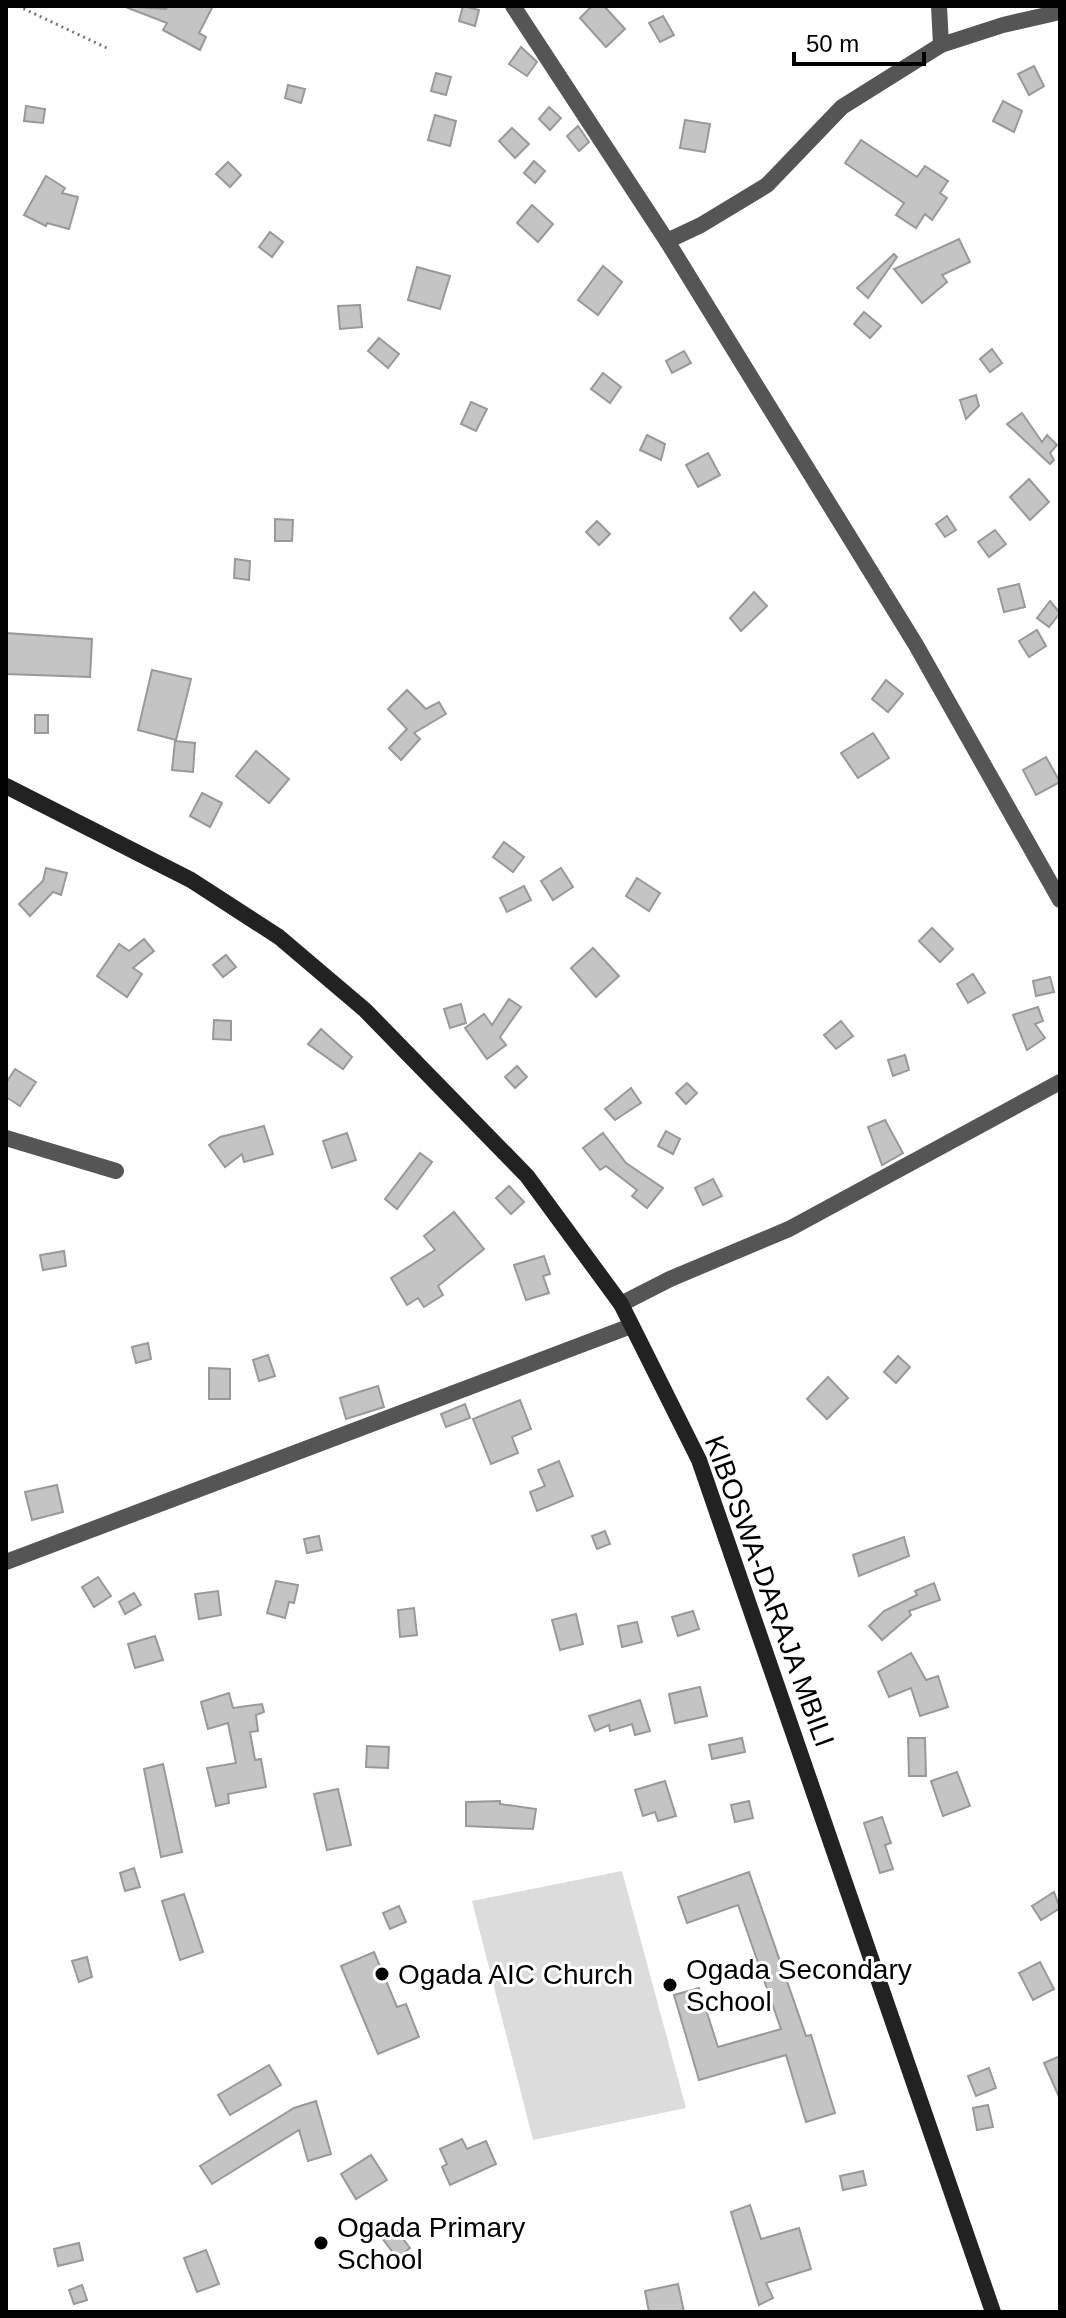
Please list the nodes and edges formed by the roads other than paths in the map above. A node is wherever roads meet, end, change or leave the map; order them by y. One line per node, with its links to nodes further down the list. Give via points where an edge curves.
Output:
1 (513, 6): 5 (street)
2 (939, 6): 4 (street)
3 (1060, 12): 4 (street)
4 (941, 45): 5 (street, via 842,107 767,185)
5 (667, 241): 7 (street, via 916,645)
6 (6, 786): 11 (main road, KIBOSWA-DARAJA MBILI, via 191,880 279,937 365,1010 527,1176)
7 (1060, 900)
8 (1060, 1082): 11 (street, via 789,1229)
9 (6, 1138): 10 (street)
10 (116, 1171)
11 (621, 1304): 12 (main road, KIBOSWA-DARAJA MBILI)
12 (631, 1326): 13 (street); 14 (main road, KIBOSWA-DARAJA MBILI, via 699,1460)
13 (6, 1562)
14 (993, 2312)

